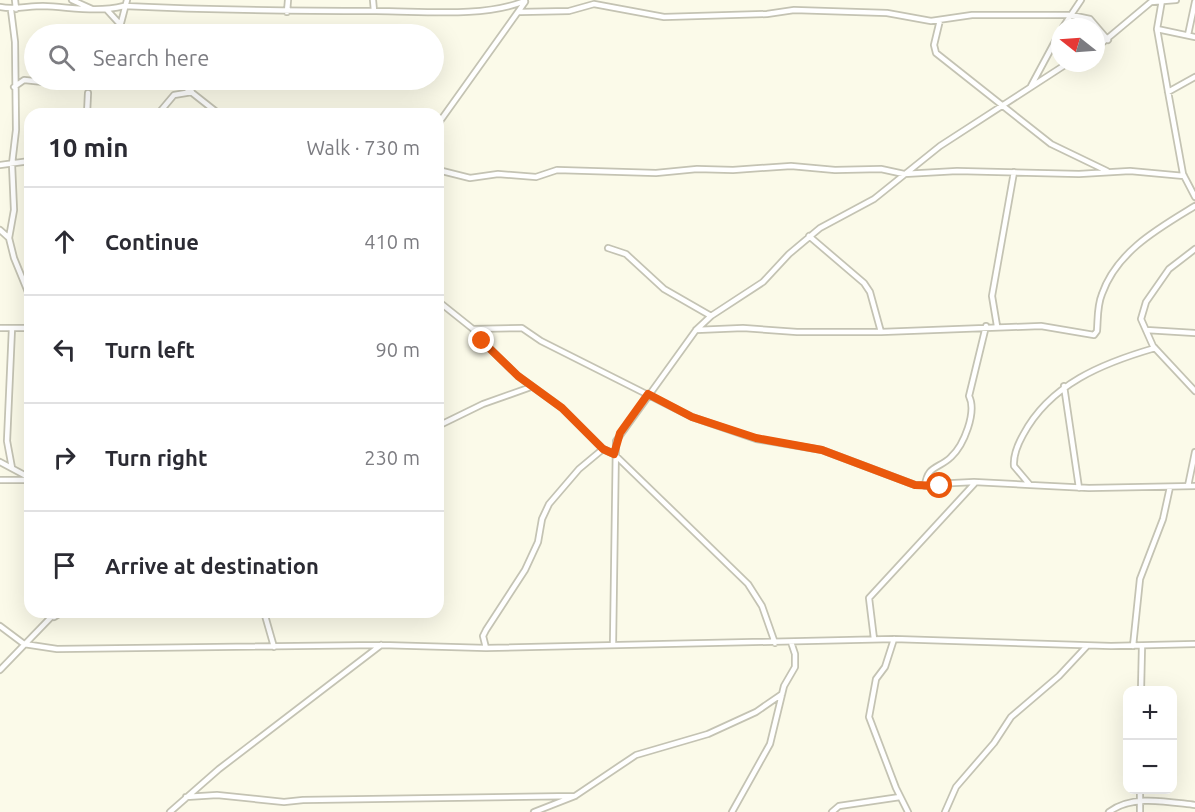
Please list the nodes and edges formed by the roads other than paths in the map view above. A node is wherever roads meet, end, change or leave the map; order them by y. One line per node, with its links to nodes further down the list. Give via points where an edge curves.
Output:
1 (15, 0): 13 (street)
2 (72, 0): 14 (street); 15 (street)
3 (127, 0): 11 (street)
4 (288, 0): 18 (street)
5 (373, 0): 17 (street)
6 (1161, 0): 7 (street); 24 (street); 27 (street, via 1148,5)
7 (1176, 0)
8 (526, 1): 17 (street, via 502,9); 19 (street)
9 (1080, 1): 20 (street)
10 (1195, 2): 25 (street)
11 (124, 6): 16 (street); 18 (street); 23 (street)
12 (0, 7): 13 (street)
13 (14, 9): 14 (street); 34 (street)
14 (73, 9): 15 (street)
15 (95, 10): 16 (street)
16 (108, 10): 23 (street)
17 (374, 11): 18 (street)
18 (287, 12)
19 (520, 12): 22 (street, via 569,11 594,4 664,17 821,10); 43 (street)
20 (1071, 15): 21 (street); 22 (street, via 972,15); 27 (street, via 1090,19)
21 (1069, 18)
22 (940, 20): 39 (street, via 936,52)
23 (121, 23)
24 (1157, 29): 25 (street); 37 (street)
25 (1188, 35): 26 (street)
26 (1195, 37)
27 (1108, 40): 28 (street)
28 (1105, 42)
29 (1051, 49): 33 (street)
30 (1054, 72): 33 (street)
31 (1195, 77): 37 (street)
32 (24, 80): 34 (street)
33 (1031, 86): 39 (street)
34 (14, 87): 45 (street, via 16,130)
35 (189, 90): 36 (street)
36 (192, 92): 41 (street, via 171,97); 42 (street)
37 (1168, 92): 51 (street)
38 (88, 93): 40 (street)
39 (1004, 105): 49 (street, via 1051,144); 50 (street)
40 (87, 108)
41 (163, 108)
42 (212, 108)
43 (444, 116)
44 (24, 162): 45 (street)
45 (12, 164): 46 (street); 56 (street, via 14,210)
46 (0, 165)
47 (444, 172): 50 (street, via 470,178 498,174 536,177 557,170 656,173 791,166)
48 (1014, 172): 49 (street); 50 (street); 63 (street, via 992,296)
49 (1109, 172): 51 (street)
50 (904, 174): 55 (street, via 874,199)
51 (1184, 176): 52 (street)
52 (1195, 196)
53 (1195, 206): 63 (street, via 1146,236 1131,250 1102,292 1094,335 1041,326)
54 (0, 230): 56 (street)
55 (809, 236): 61 (street, via 763,282); 70 (street, via 864,283)
56 (9, 238): 59 (street)
57 (608, 248): 61 (street, via 626,254 664,289)
58 (1195, 249): 69 (street, via 1174,263 1146,302 1141,319)
59 (24, 282)
60 (444, 306): 67 (street)
61 (711, 316): 68 (street)
62 (986, 326): 63 (street); 70 (street); 88 (street, via 962,443 953,456 932,467)
63 (997, 326)
64 (0, 328): 65 (street)
65 (12, 328): 66 (street); 82 (street, via 7,441)
66 (24, 328)
67 (473, 329): 74 (street); 76 (street, via 522,328)
68 (696, 330): 70 (street); 76 (street)
69 (1146, 330): 71 (street); 72 (street)
70 (881, 332)
71 (1195, 333)
72 (1155, 348): 73 (street, via 1111,363); 75 (street)
73 (1064, 386): 87 (street, via 1029,424 1016,451 1014,466); 92 (street)
74 (531, 387): 77 (street); 78 (street, via 562,408)
75 (1195, 391)
76 (648, 394): 80 (street, via 620,433); 88 (street, via 692,417 756,438 822,450)
77 (444, 423)
78 (603, 449): 80 (street); 109 (street, via 570,478 544,512 538,542 525,570 483,636)
79 (1195, 452): 89 (street)
80 (614, 454): 100 (street, via 748,584 762,606); 102 (street)
81 (0, 462): 82 (street)
82 (12, 468): 83 (street)
83 (24, 475)
84 (24, 479): 85 (street)
85 (0, 480)
86 (975, 482): 87 (street); 88 (street); 97 (street, via 869,598)
87 (1030, 485): 92 (street)
88 (925, 486)
89 (1188, 486): 90 (street); 91 (street)
90 (1195, 486)
91 (1170, 487): 92 (street); 106 (street, via 1163,519 1140,579)
92 (1079, 488)
93 (52, 618): 95 (street)
94 (266, 618): 108 (street)
95 (49, 620): 101 (street)
96 (0, 626): 101 (street)
97 (874, 639): 98 (street); 99 (street)
98 (894, 639): 105 (street); 116 (street, via 885,667 876,679 869,717)
99 (791, 642): 100 (street); 112 (street, via 795,667)
100 (775, 643): 102 (street)
101 (24, 644): 108 (street, via 57,650); 110 (street)
102 (613, 644): 109 (street)
103 (1195, 644): 107 (street)
104 (381, 645): 108 (street); 109 (street); 115 (street)
105 (1087, 646): 106 (street); 124 (street, via 1011,717 956,787)
106 (1133, 646): 107 (street)
107 (1142, 646): 111 (street)
108 (274, 647)
109 (486, 648)
110 (0, 670)
111 (1141, 686)
112 (782, 694): 114 (street, via 756,712 708,734 636,755); 121 (street, via 767,754)
113 (1140, 794): 117 (street)
114 (575, 796): 115 (street, via 284,802 217,795); 120 (street)
115 (186, 797): 119 (street)
116 (900, 797): 122 (street, via 839,806); 123 (street)
117 (1139, 801): 118 (street); 125 (street); 126 (street)
118 (1195, 804)
119 (170, 812)
120 (534, 812)
121 (732, 812)
122 (832, 812)
123 (908, 812)
124 (945, 812)
125 (1109, 812)
126 (1140, 812)

